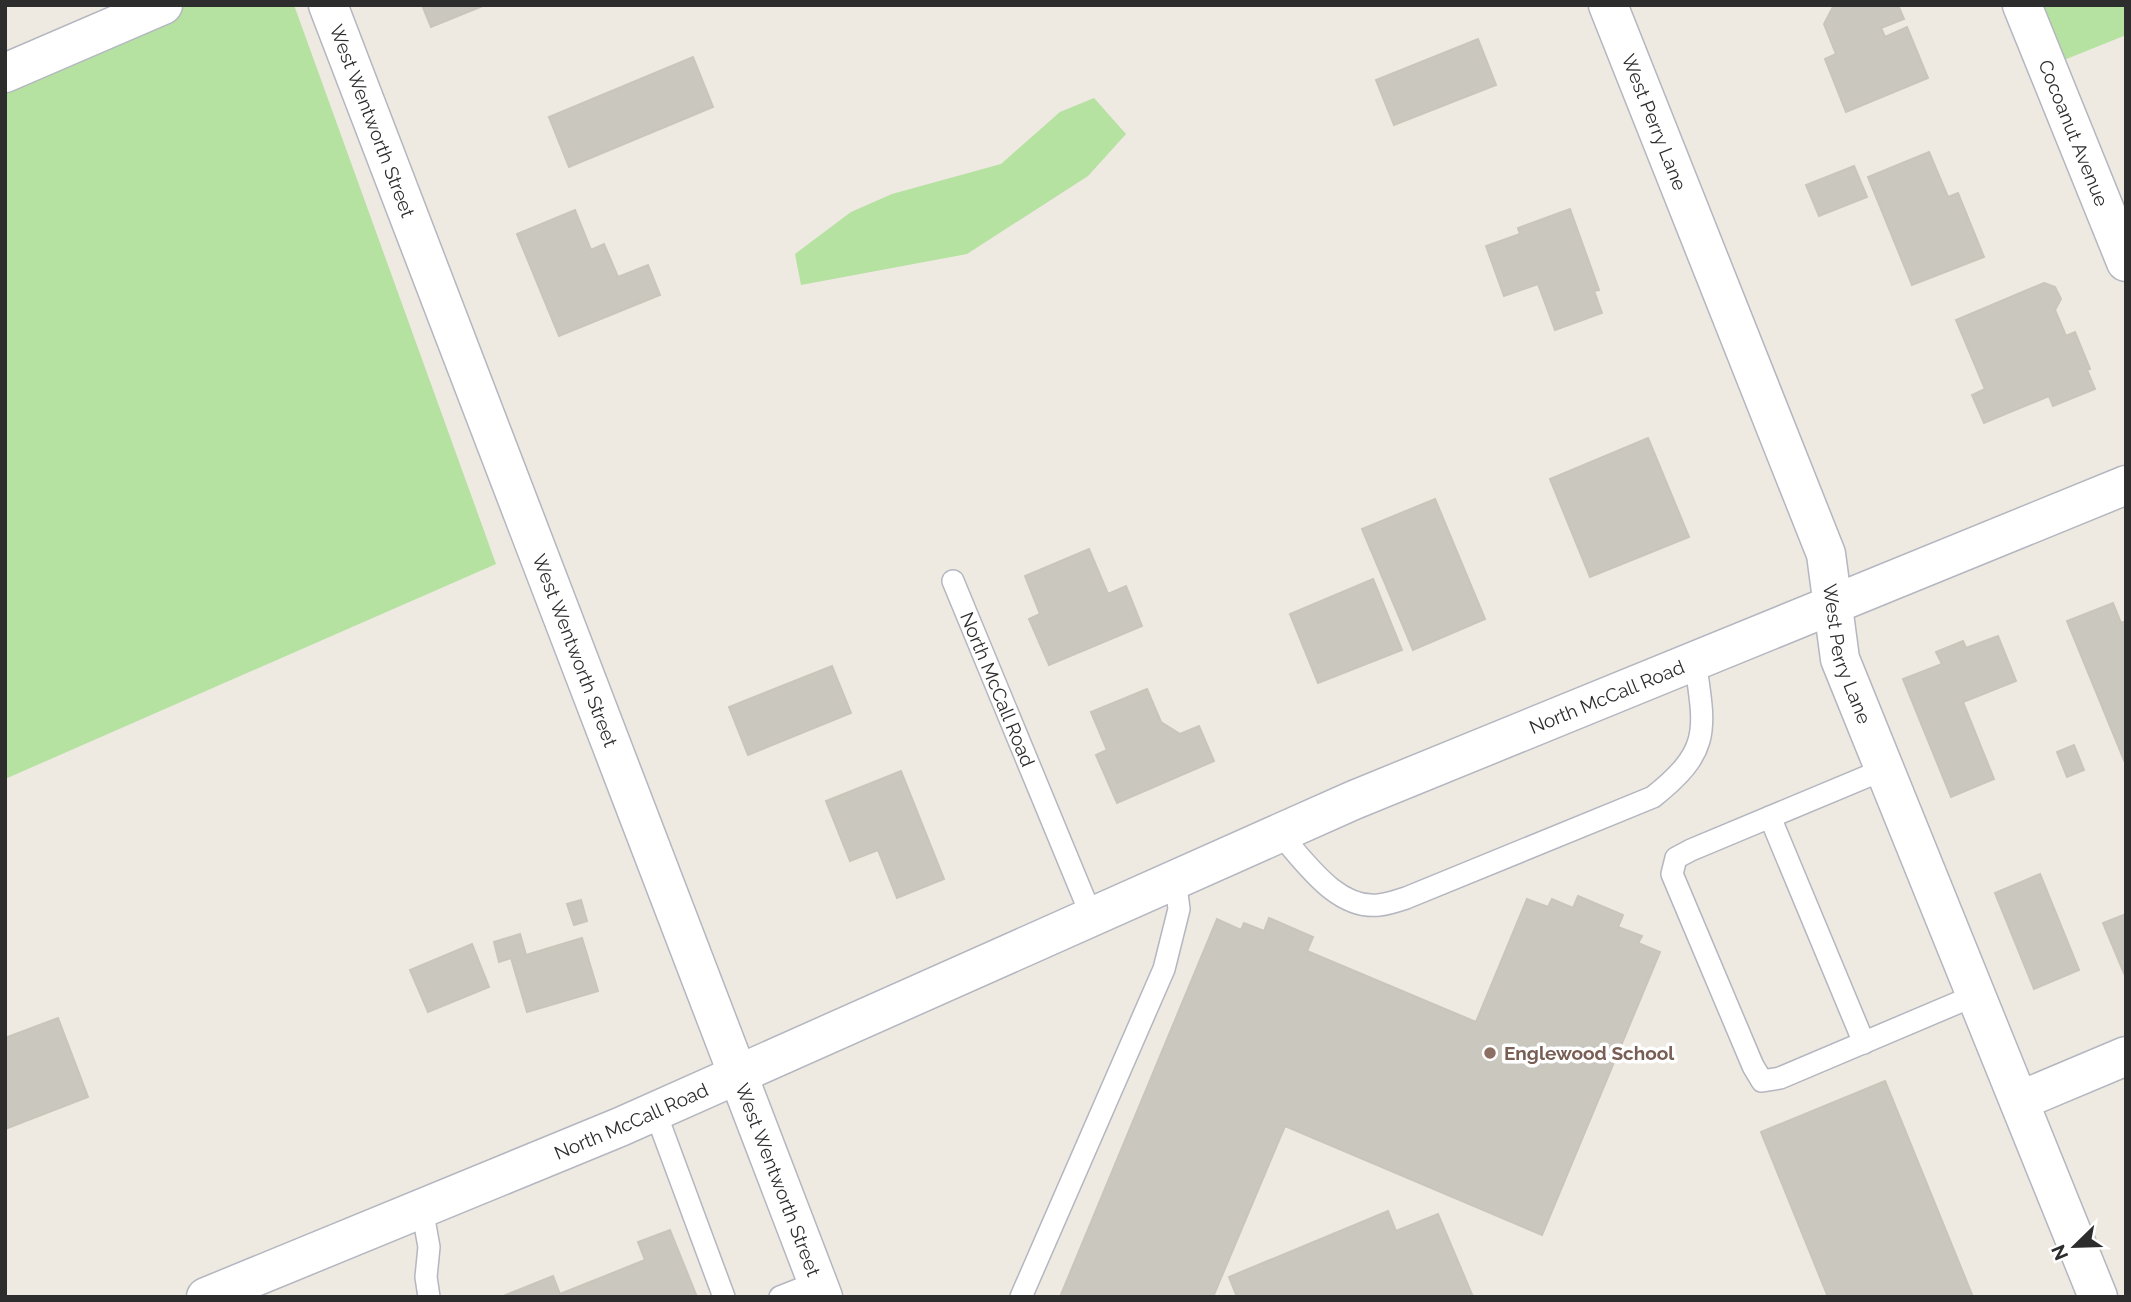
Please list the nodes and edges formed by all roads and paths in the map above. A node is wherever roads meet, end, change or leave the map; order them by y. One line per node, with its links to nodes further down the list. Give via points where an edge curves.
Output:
1 (163, 5): 5 (street)
2 (328, 5): 19 (street, West Wentworth Street)
3 (1608, 5): 9 (street, West Perry Lane, via 1826,554)
4 (2022, 5): 6 (street, Cocoanut Avenue)
5 (5, 73)
6 (2126, 262)
7 (2126, 485): 9 (street, North McCall Road)
8 (953, 581): 15 (lane, North McCall Road)
9 (1834, 603): 10 (street, North McCall Road); 11 (street, West Perry Lane, via 1840,659)
10 (1695, 660): 13 (street, North McCall Road); 13 (lane, via 1704,724 1695,755 1678,778 1641,802 1377,906 1350,902)
11 (1885, 769): 12 (lane); 16 (street, West Perry Lane)
12 (1770, 817): 17 (lane); 17 (lane, via 1676,858 1672,874 1762,1081)
13 (1279, 833): 14 (street, North McCall Road)
14 (1175, 878): 15 (street, North McCall Road); 28 (lane, via 1179,909 1164,969)
15 (1091, 915): 19 (street, North McCall Road)
16 (1976, 995): 17 (lane); 20 (street, West Perry Lane)
17 (1864, 1043)
18 (2126, 1056): 20 (street)
19 (737, 1073): 21 (street, North McCall Road); 23 (street, West Wentworth Street)
20 (2019, 1101): 29 (street, West Perry Lane)
21 (655, 1111): 22 (street, North McCall Road); 26 (lane)
22 (422, 1208): 24 (street, North McCall Road); 25 (lane, via 429,1247)
23 (820, 1289): 27 (lane)
24 (206, 1297)
25 (429, 1297)
26 (724, 1297)
27 (780, 1297)
28 (1021, 1297)
29 (2098, 1297)

